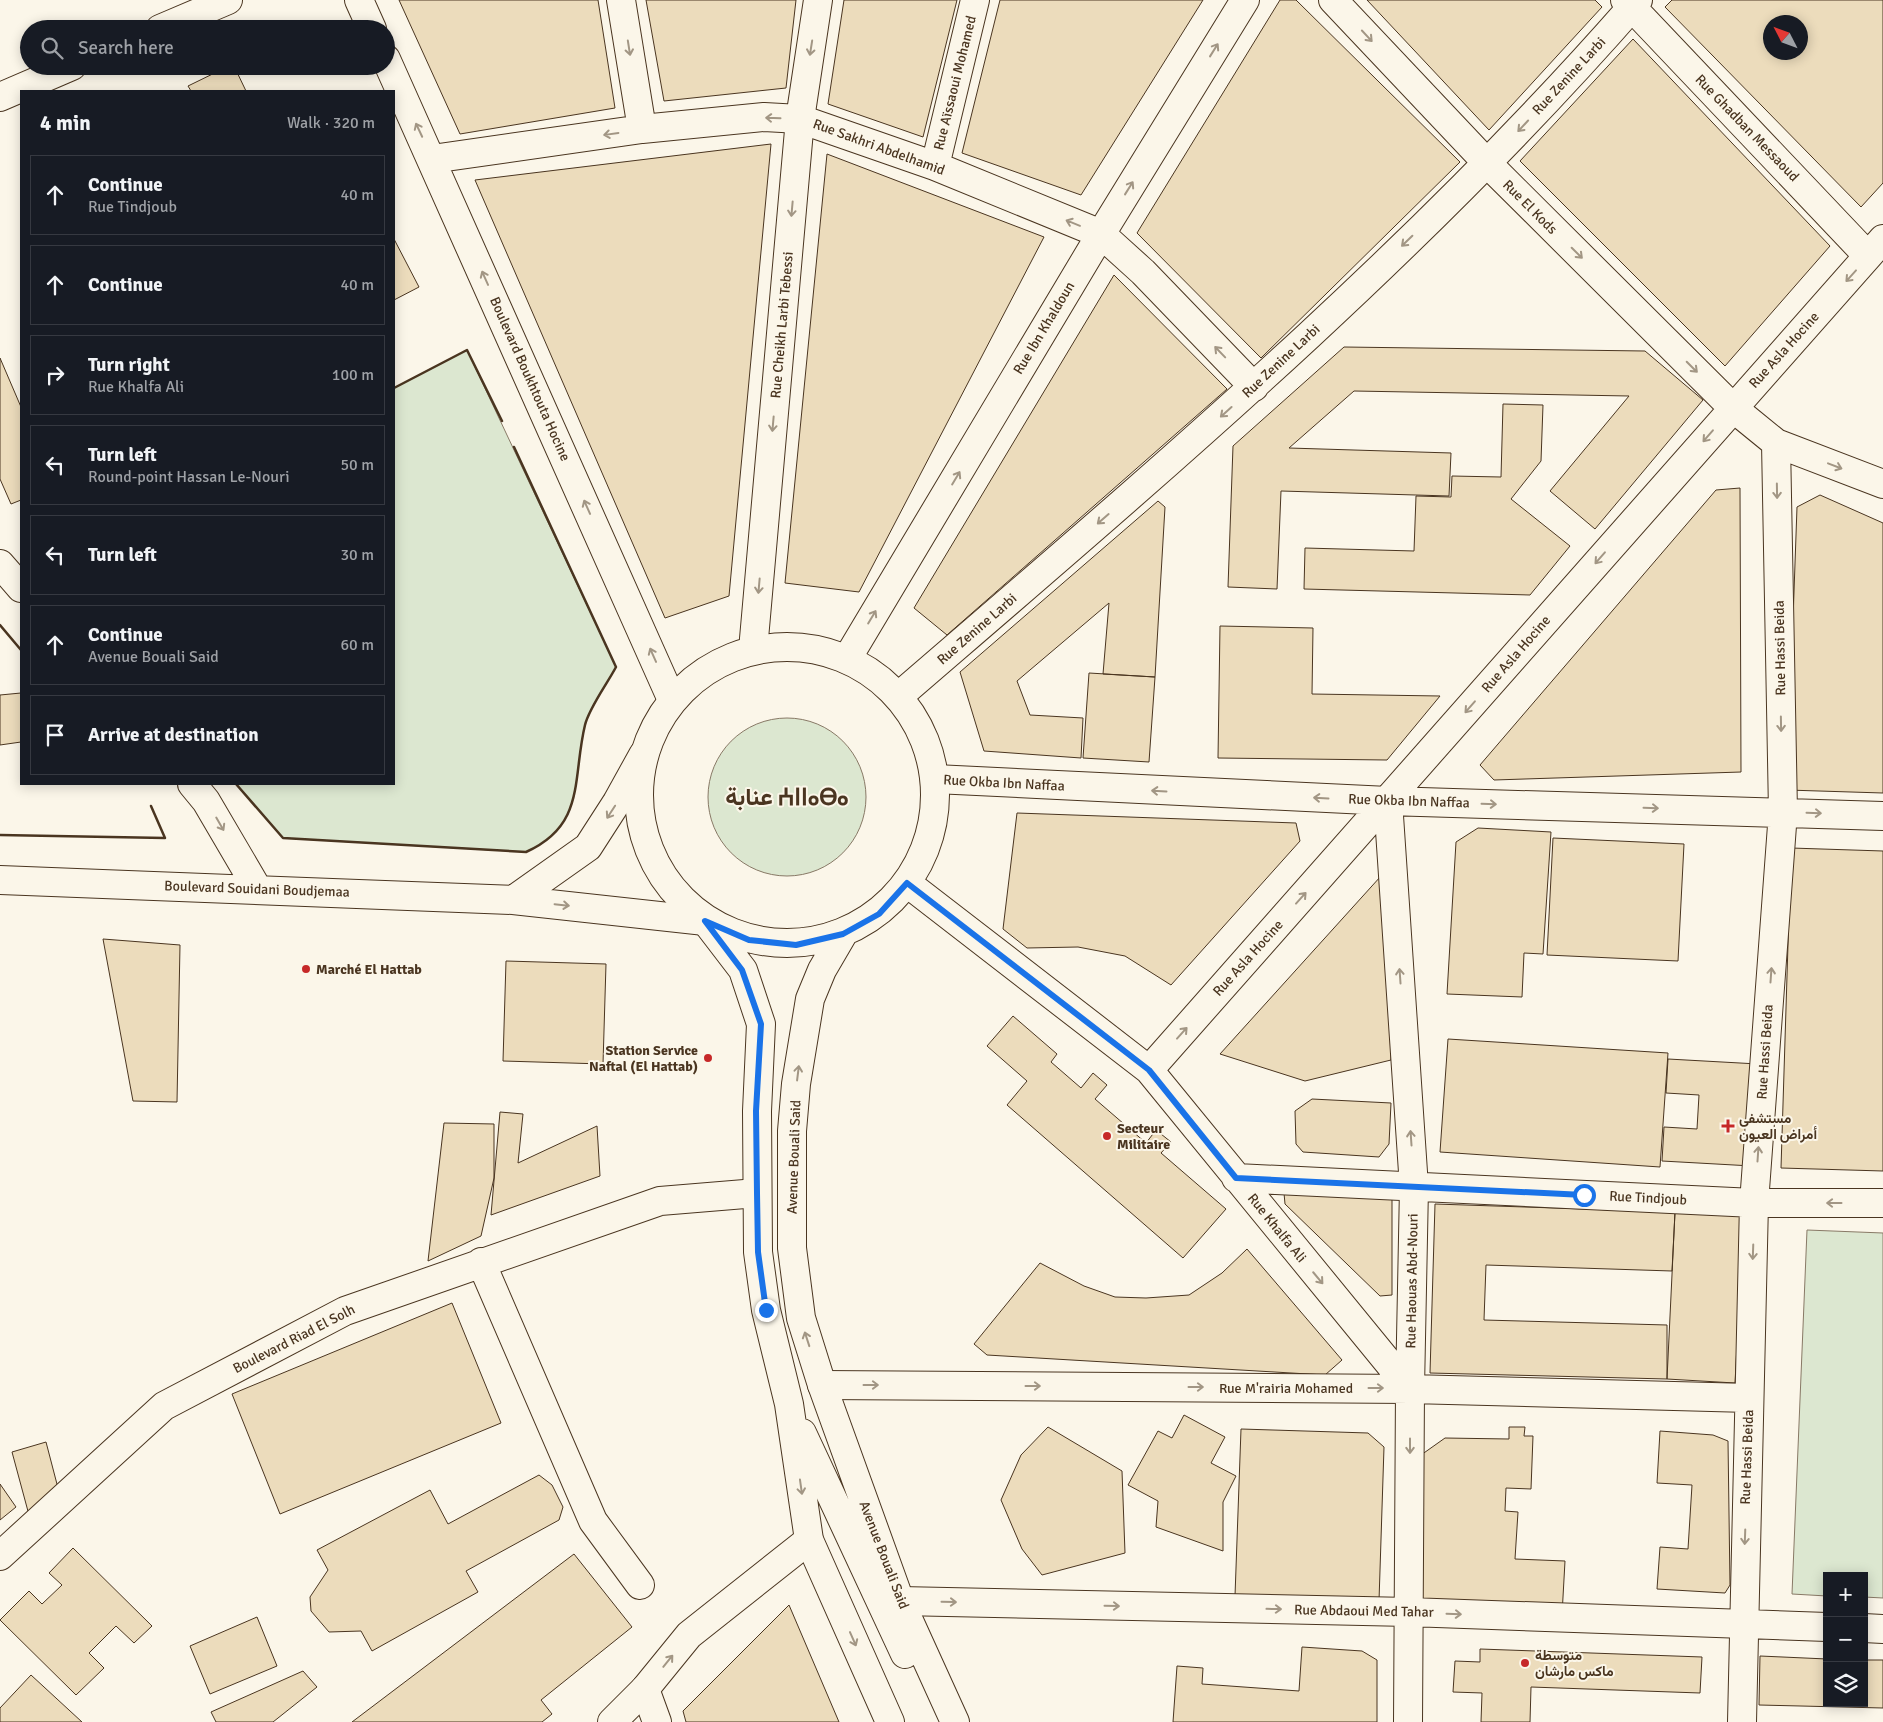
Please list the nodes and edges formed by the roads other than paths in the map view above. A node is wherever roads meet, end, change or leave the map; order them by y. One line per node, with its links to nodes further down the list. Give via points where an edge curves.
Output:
1 (228, 0): 9 (street)
2 (359, 0): 10 (street)
3 (621, 0): 15 (street, one-way to 15)
4 (818, 0): 14 (street, Rue Cheikh Larbi Tebessi, one-way to 14)
5 (975, 0): 18 (street, Rue Aïssaoui Mohamed)
6 (1245, 0): 19 (street, Rue Ibn Khaldoun, one-way to 6)
7 (1333, 0): 17 (street, Rue El Kods, one-way to 17)
8 (1632, 2): 17 (street, Rue Zenine Larbi, one-way to 17); 20 (street, Rue Ghadban Messaoud)
9 (181, 20)
10 (368, 20)
11 (51, 75): 13 (street)
12 (393, 75): 16 (street, Boulevard Boukhtouta Hocine, one-way to 12)
13 (0, 97)
14 (800, 118): 15 (street, Rue Sakhri Abdelhamid, one-way to 15, via 764,117); 18 (street, Rue Sakhri Abdelhamid); 27 (street, Rue Cheikh Larbi Tebessi, one-way to 27)
15 (642, 129): 16 (street, Rue Sakhri Abdelhamid, one-way to 16)
16 (432, 159): 30 (street, Boulevard Boukhtouta Hocine, one-way to 16)
17 (1488, 164): 21 (street, Rue Zenine Larbi, one-way to 21); 22 (street, Rue El Kods, one-way to 22)
18 (935, 166): 19 (street, Rue Sakhri Abdelhamid, one-way to 18)
19 (1101, 234): 21 (street, Rue Sakhri Abdelhamid, one-way to 19, via 1143,272); 28 (street, Rue Ibn Khaldoun, one-way to 19)
20 (1876, 248): 22 (street, Rue Asla Hocine, one-way to 22)
21 (1254, 387): 29 (street, Rue Zenine Larbi, one-way to 29)
22 (1733, 408): 23 (street, Rue El Kods); 34 (street, Rue Asla Hocine, one-way to 34)
23 (1776, 442): 24 (street, Rue El Kods, one-way to 24); 35 (street, Rue Hassi Beida, one-way to 35)
24 (1883, 484)
25 (0, 564): 26 (street)
26 (20, 587)
27 (753, 650): 28 (street, via 785,646 817,649); 30 (street, via 723,661 696,678)
28 (848, 659): 29 (street, via 875,675)
29 (899, 696): 32 (street, via 924,735)
30 (672, 700): 31 (street, via 655,726)
31 (643, 755): 40 (street, one-way to 40, via 588,847); 41 (street, via 637,802 646,848 670,890)
32 (935, 780): 34 (street, Rue Okba Ibn Naffaa, one-way to 32); 38 (street, via 935,816 925,851)
33 (193, 785): 39 (street, one-way to 39, via 206,801)
34 (1388, 801): 35 (street, Rue Okba Ibn Naffaa, one-way to 35); 43 (street, Rue Asla Hocine, one-way to 34); 45 (street, Rue Haouas Abd-Nouri, one-way to 34)
35 (1783, 812): 36 (street, Rue Okba Ibn Naffaa, one-way to 36); 48 (street, Rue Hassi Beida, one-way to 35)
36 (1883, 816)
37 (0, 880): 39 (street, Boulevard Souidani Boudjemaa)
38 (907, 883): 42 (street, via 879,914); 43 (street, Rue Khalfa Ali)
39 (257, 888): 40 (street, Boulevard Souidani Boudjemaa)
40 (513, 900): 41 (street, Boulevard Souidani Boudjemaa, one-way to 41)
41 (705, 921): 42 (street, via 749,940 796,945); 46 (street, Avenue Bouali Said, via 742,970 761,1024 756,1111)
42 (843, 934): 50 (street, Avenue Bouali Said, one-way to 42, via 801,1318 792,1248 792,1131 810,999)
43 (1149, 1070): 44 (street, Rue Khalfa Ali)
44 (1236, 1178): 45 (street, Rue Tindjoub); 51 (street, Rue Khalfa Ali, one-way to 51)
45 (1414, 1187): 48 (street, Rue Tindjoub); 51 (street, Rue Haouas Abd-Nouri)
46 (757, 1193): 49 (street, Boulevard Riad El Solh, via 660,1201); 53 (street, Avenue Bouali Said, via 758,1252 766,1310)
47 (1883, 1202): 48 (street, Rue Tindjoub, one-way to 48)
48 (1754, 1203): 52 (street, Rue Hassi Beida, one-way to 52)
49 (481, 1262): 55 (street, Boulevard Riad El Solh, via 345,1311 164,1406); 56 (street, via 592,1521)
50 (822, 1385): 51 (street, Rue M'rairia Mohamed, one-way to 51); 57 (street, Avenue Bouali Said); 58 (street, Avenue Bouali Said)
51 (1410, 1388): 52 (street, Rue M'rairia Mohamed); 59 (street, Rue Haouas Abd-Nouri, one-way to 59)
52 (1749, 1398): 60 (street, Rue Hassi Beida, one-way to 60)
53 (789, 1404): 54 (street, Avenue Bouali Said, one-way to 54); 57 (street, Avenue Bouali Said)
54 (809, 1540): 64 (street, one-way to 54, via 689,1635); 67 (street, Avenue Bouali Said, one-way to 67)
55 (0, 1556)
56 (640, 1586)
57 (874, 1592): 68 (street, Avenue Bouali Said)
58 (900, 1601): 59 (street, Rue Abdaoui Med Tahar, one-way to 59); 69 (street, Avenue Bouali Said)
59 (1410, 1612): 60 (street, Rue Abdaoui Med Tahar, one-way to 60); 70 (street, Rue Haouas Abd-Nouri)
60 (1743, 1625): 61 (street, Rue Abdaoui Med Tahar); 71 (street, Rue Hassi Beida)
61 (1823, 1627)
62 (1868, 1628): 63 (street)
63 (1883, 1629)
64 (645, 1689): 65 (street); 66 (street)
65 (612, 1722)
66 (657, 1722)
67 (890, 1722)
68 (938, 1722)
69 (955, 1722)
70 (1408, 1722)
71 (1742, 1722)

